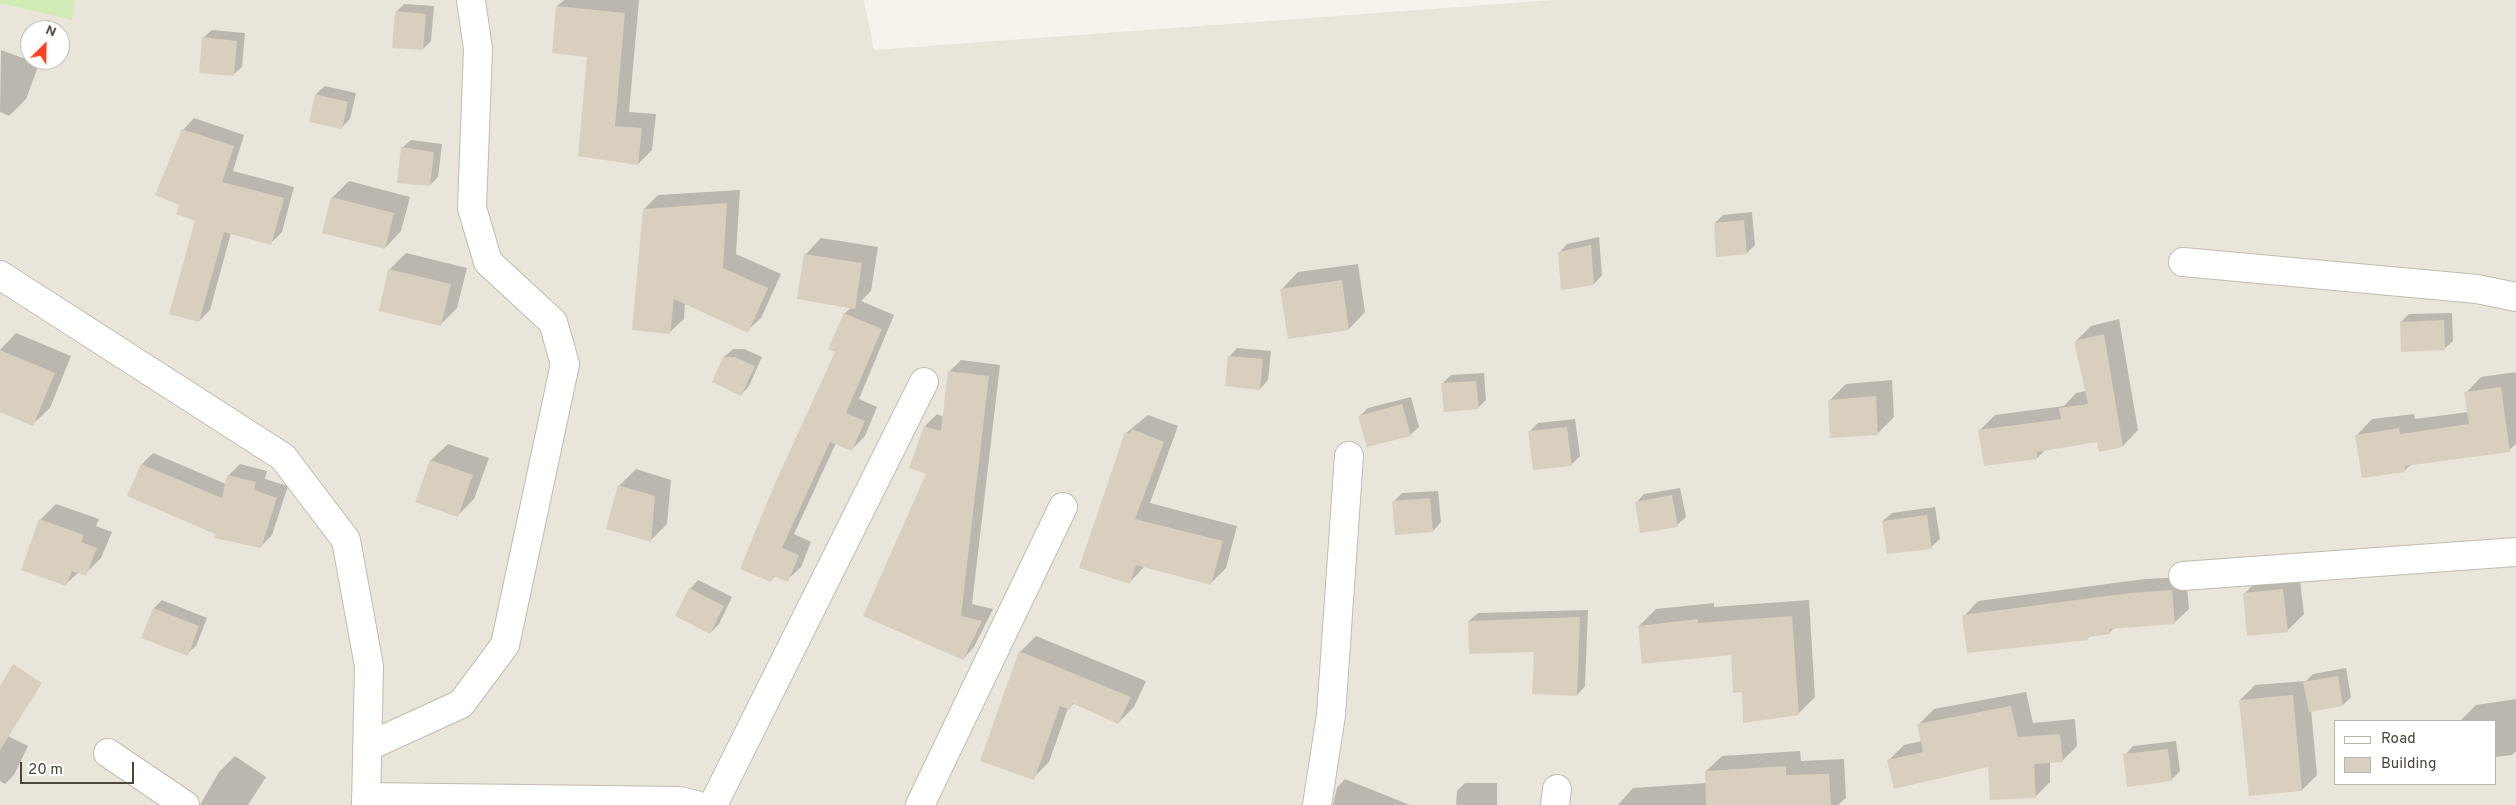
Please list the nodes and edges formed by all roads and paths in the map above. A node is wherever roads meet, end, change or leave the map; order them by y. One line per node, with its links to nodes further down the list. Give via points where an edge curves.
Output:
1 (471, 0): 10 (street, via 478,49 472,208 488,262 553,322 565,364 505,645 461,704)
2 (2183, 262): 4 (street, via 2477,289)
3 (0, 275): 10 (street, via 283,457 346,540 369,666)
4 (2516, 297)
5 (924, 382): 15 (street)
6 (1349, 456): 17 (street, via 1331,715)
7 (1063, 507): 16 (street)
8 (2516, 552): 9 (street)
9 (2183, 576)
10 (367, 747): 12 (street)
11 (108, 753): 13 (street)
12 (366, 801): 14 (street, via 679,801)
13 (185, 805)
14 (696, 805)
15 (713, 805)
16 (920, 805)
17 (1317, 805)

